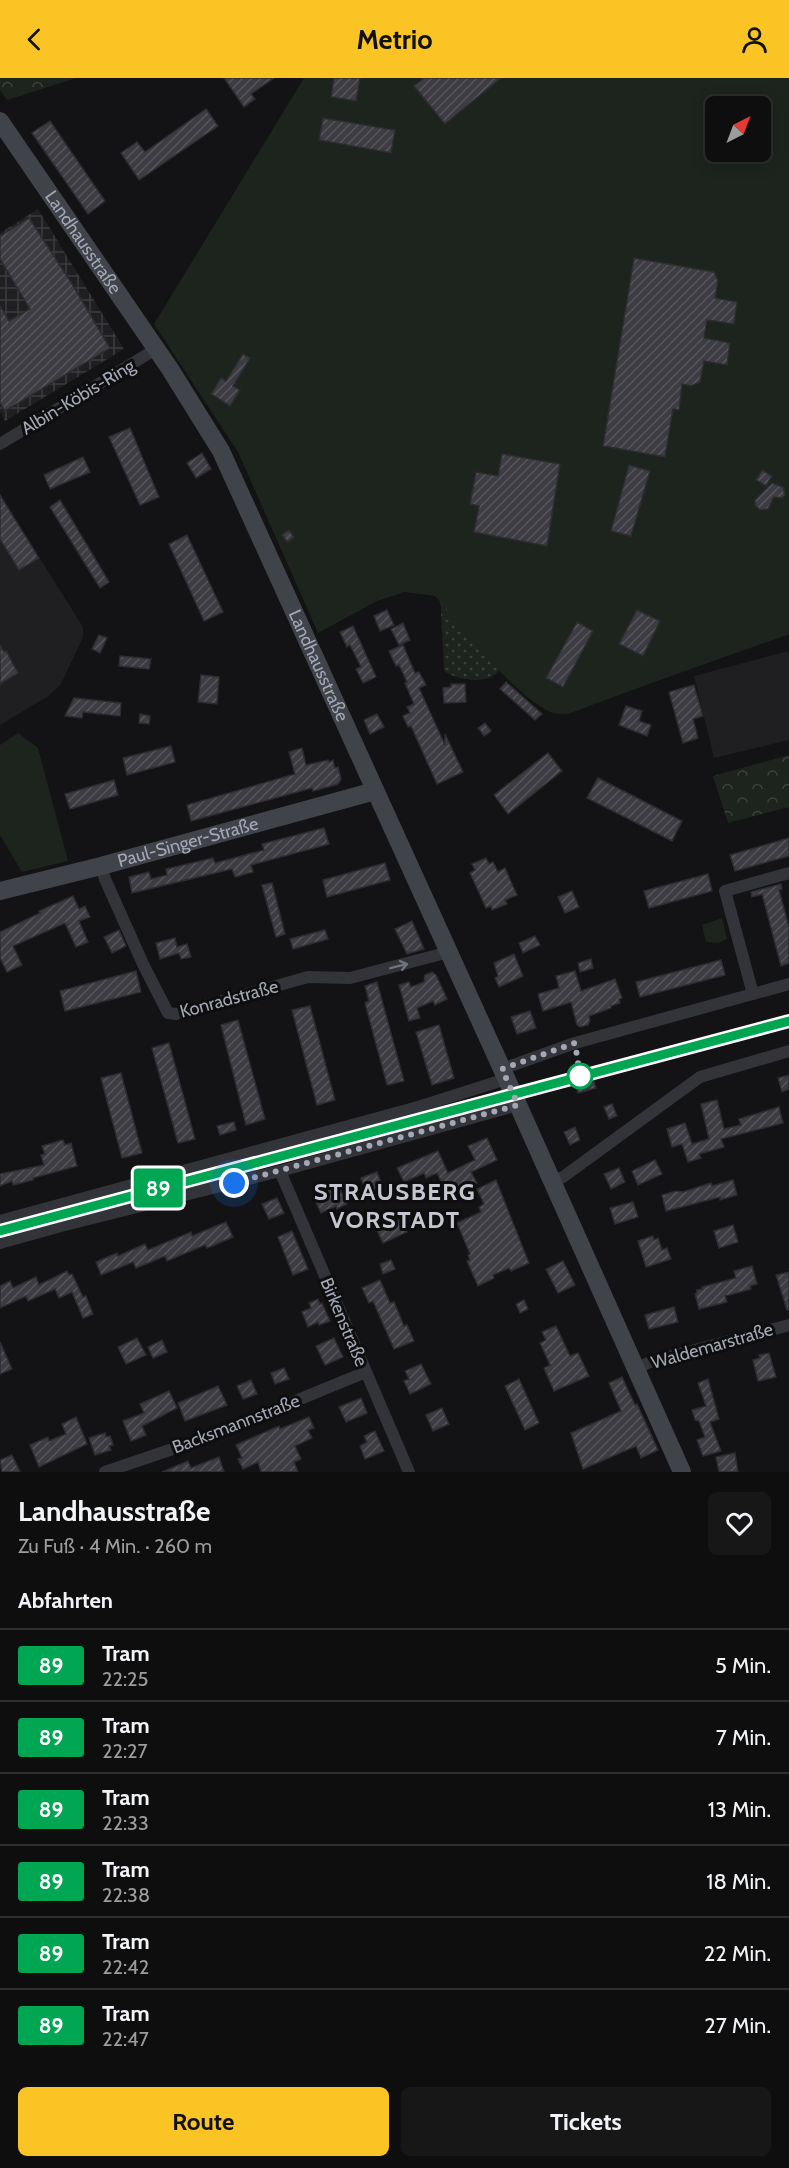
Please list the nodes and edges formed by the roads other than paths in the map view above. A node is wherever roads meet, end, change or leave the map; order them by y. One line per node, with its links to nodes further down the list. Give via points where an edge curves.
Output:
1 (0, 121): 2 (street, Landhausstraße)
2 (156, 349): 3 (street, Albin-Köbis-Ring); 4 (street, Landhausstraße, via 221,451)
3 (0, 444)
4 (375, 791): 5 (street, Paul-Singer-Straße); 8 (street, Landhausstraße)
5 (101, 866): 7 (street, Paul-Singer-Straße); 8 (street, Konradstraße, one-way to 8, via 168,1013 308,977 350,978)
6 (789, 873): 10 (street, via 725,891)
7 (0, 891)
8 (449, 952): 12 (street, Landhausstraße)
9 (789, 984): 10 (street)
10 (753, 994): 12 (street, via 575,1043)
11 (789, 1052): 15 (street, via 700,1077)
12 (504, 1074): 13 (street, Landhausstraße); 16 (street, via 418,1107)
13 (518, 1105): 14 (street); 15 (street, Landhausstraße)
14 (280, 1171): 17 (street); 20 (street, Birkenstraße)
15 (552, 1182): 19 (street, Landhausstraße)
16 (0, 1221)
17 (0, 1243)
18 (789, 1324): 19 (street, Waldemarstraße)
19 (636, 1369): 23 (street, Landhausstraße)
20 (366, 1372): 21 (street, Backsmannstraße, via 205,1438); 22 (street, Birkenstraße)
21 (105, 1472)
22 (409, 1472)
23 (682, 1472)

